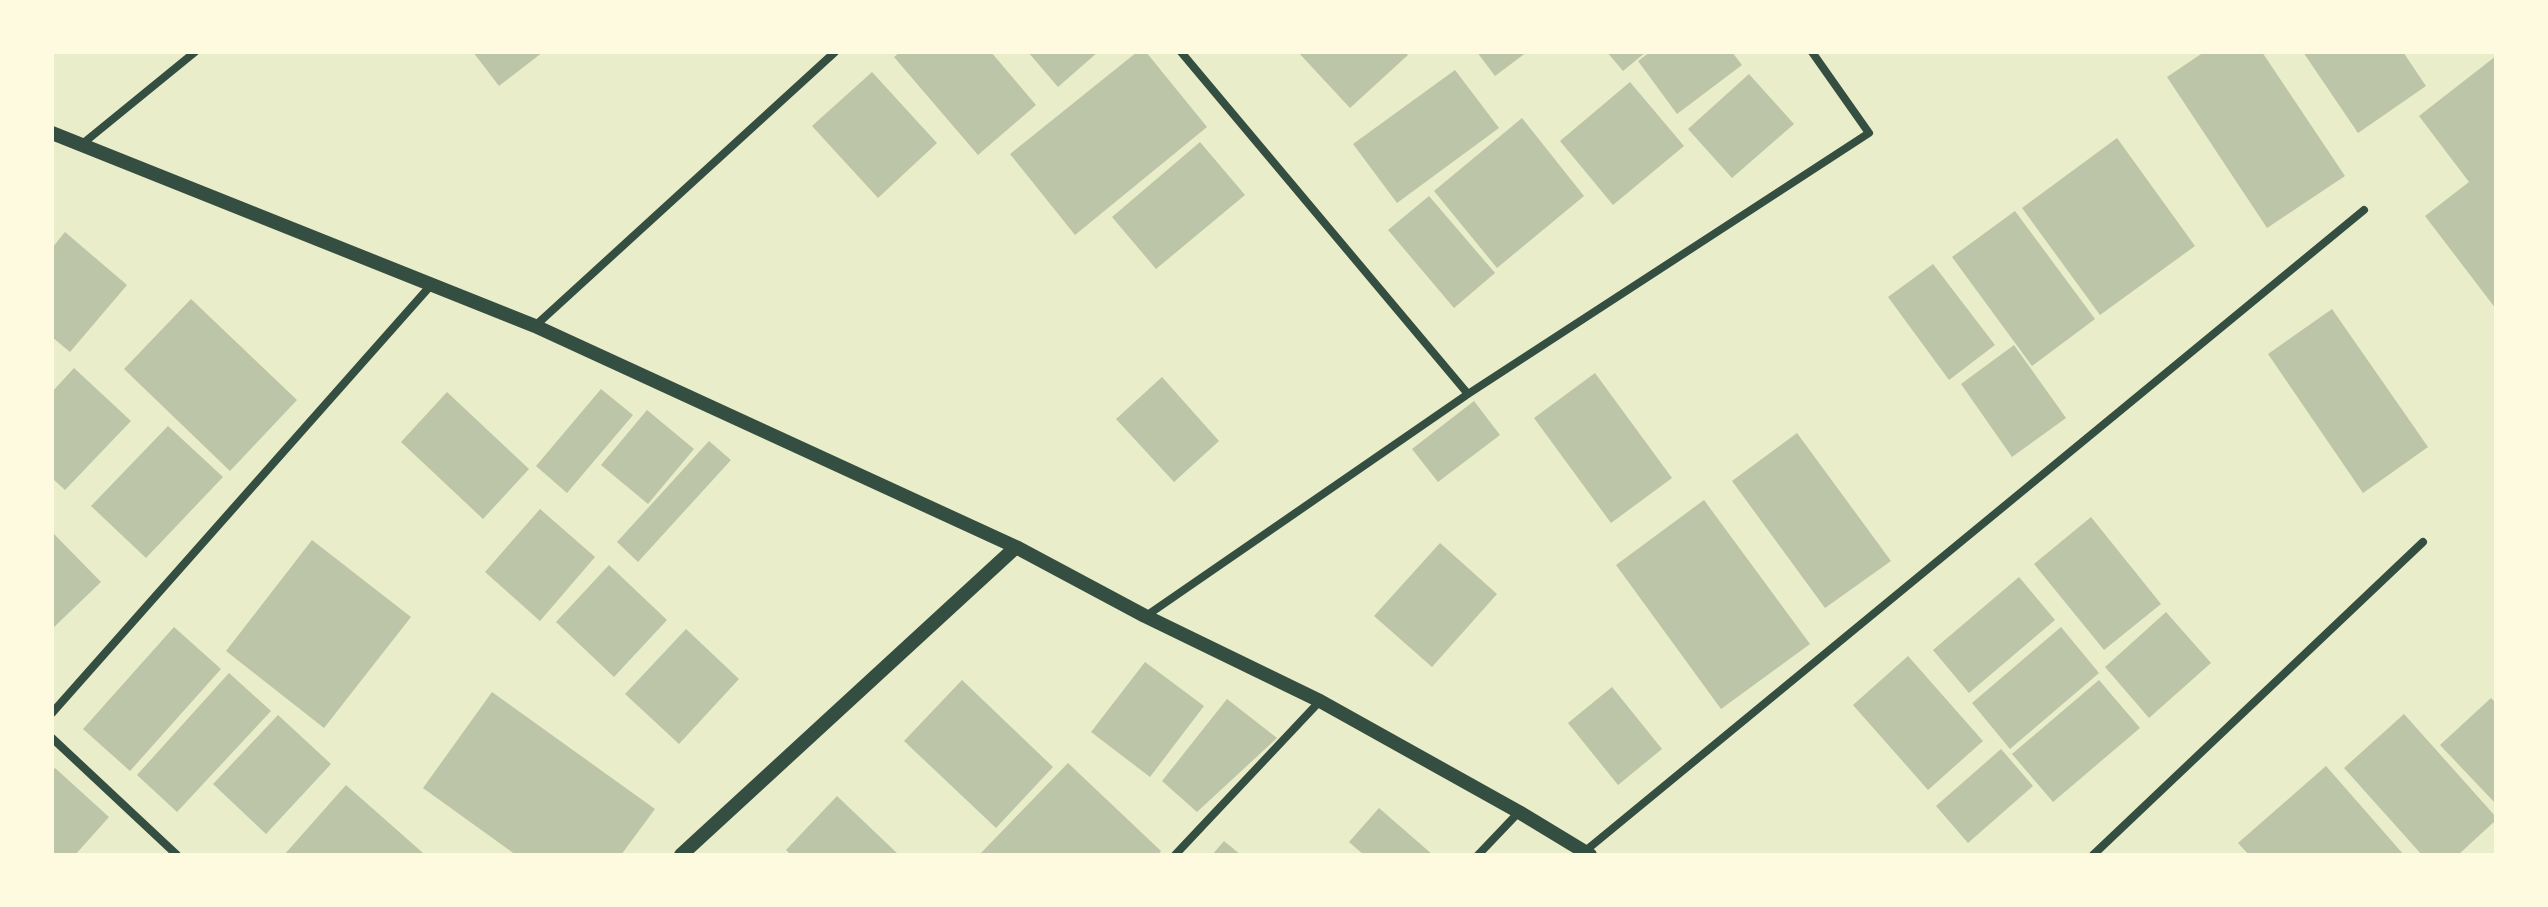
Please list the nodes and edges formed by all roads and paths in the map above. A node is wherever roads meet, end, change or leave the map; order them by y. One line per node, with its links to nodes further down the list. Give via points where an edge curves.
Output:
1 (195, 52): 6 (street)
2 (835, 52): 9 (street)
3 (1181, 52): 10 (street)
4 (1812, 52): 10 (street, via 1869,133)
5 (52, 133): 6 (street)
6 (81, 145): 8 (street)
7 (2364, 210): 18 (street)
8 (432, 284): 9 (street); 15 (street)
9 (535, 326): 12 (street)
10 (1468, 394): 13 (street)
11 (2423, 542): 23 (street)
12 (1016, 547): 13 (street); 20 (street)
13 (1145, 616): 14 (street)
14 (1320, 701): 17 (street); 21 (street)
15 (52, 713)
16 (52, 738): 19 (street)
17 (1519, 812): 18 (street); 22 (street)
18 (1587, 853)
19 (177, 855)
20 (681, 855)
21 (1175, 855)
22 (1478, 855)
23 (2093, 855)

